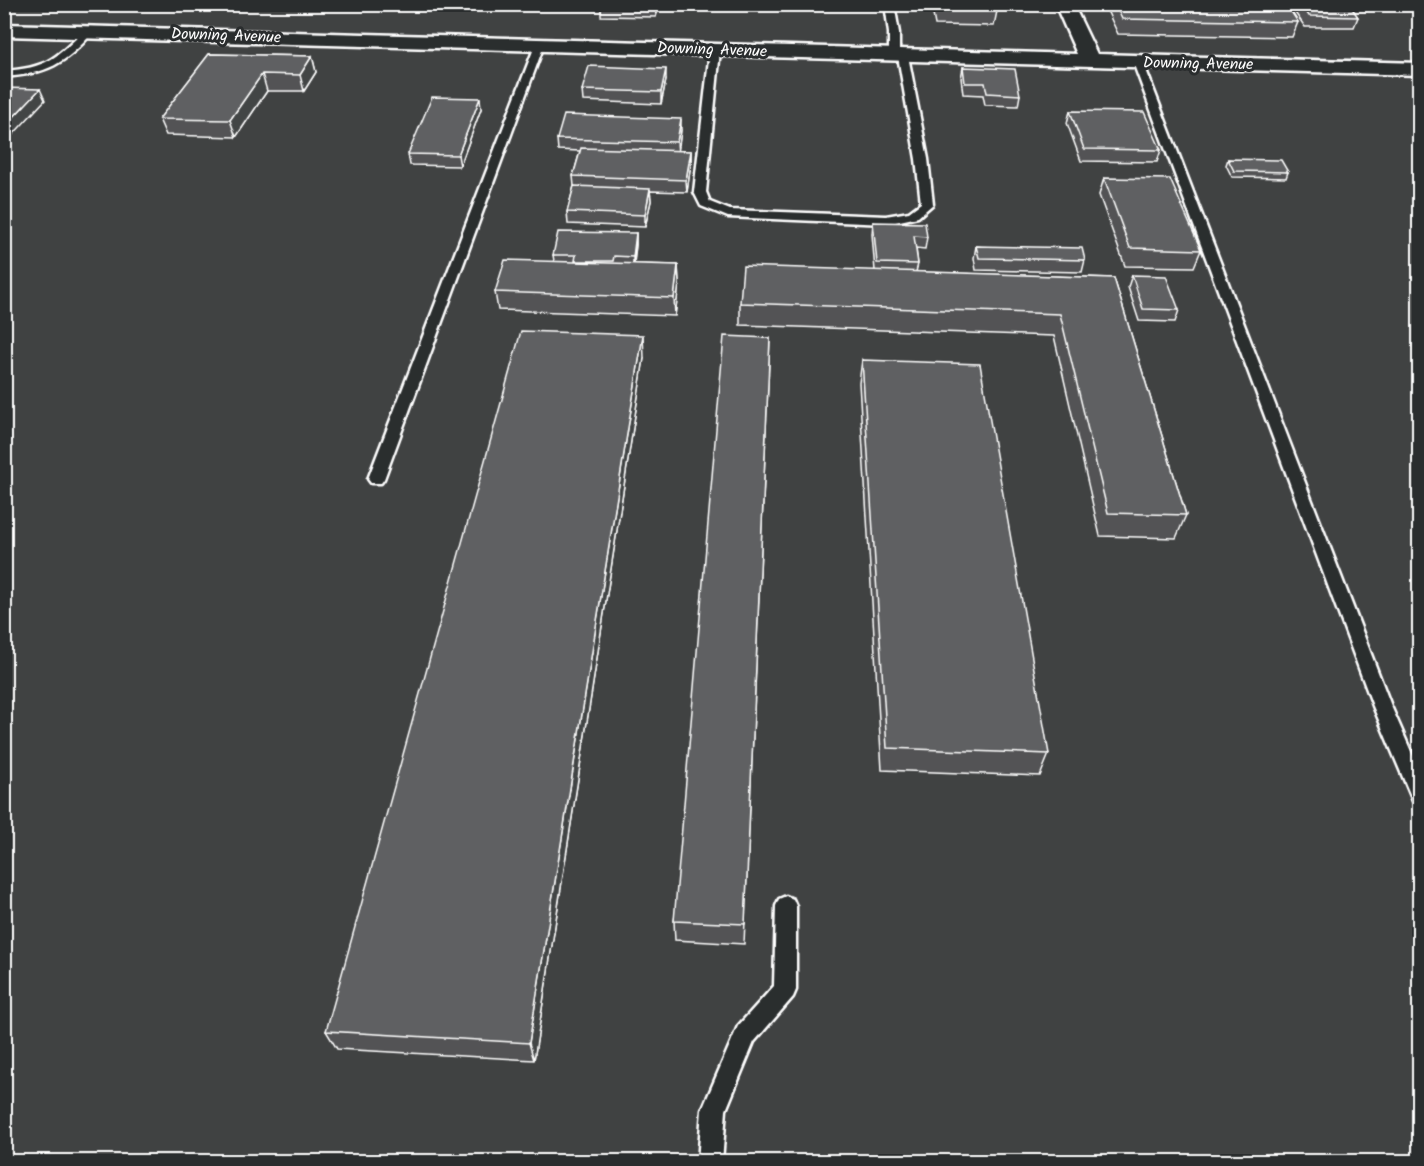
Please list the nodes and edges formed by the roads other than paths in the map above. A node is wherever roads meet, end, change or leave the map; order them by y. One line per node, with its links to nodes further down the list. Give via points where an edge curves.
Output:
1 (889, 4): 7 (lane)
2 (1064, 4): 8 (street)
3 (4, 30): 4 (street, Downing Avenue)
4 (88, 32): 5 (street, Downing Avenue); 11 (lane, via 47,69)
5 (539, 45): 6 (street, Downing Avenue); 12 (lane)
6 (715, 50): 7 (street, Downing Avenue); 7 (lane, via 700,192 705,204 728,213 886,220 909,217 927,204 922,159)
7 (899, 55): 8 (street, Downing Avenue)
8 (1090, 61): 9 (street, Downing Avenue)
9 (1138, 62): 10 (street, Downing Avenue); 13 (lane, via 1373,684)
10 (1419, 69)
11 (4, 74)
12 (376, 478)
13 (1419, 795)
14 (786, 906): 15 (lane, via 785,990 746,1034 714,1110)
15 (710, 1161)

